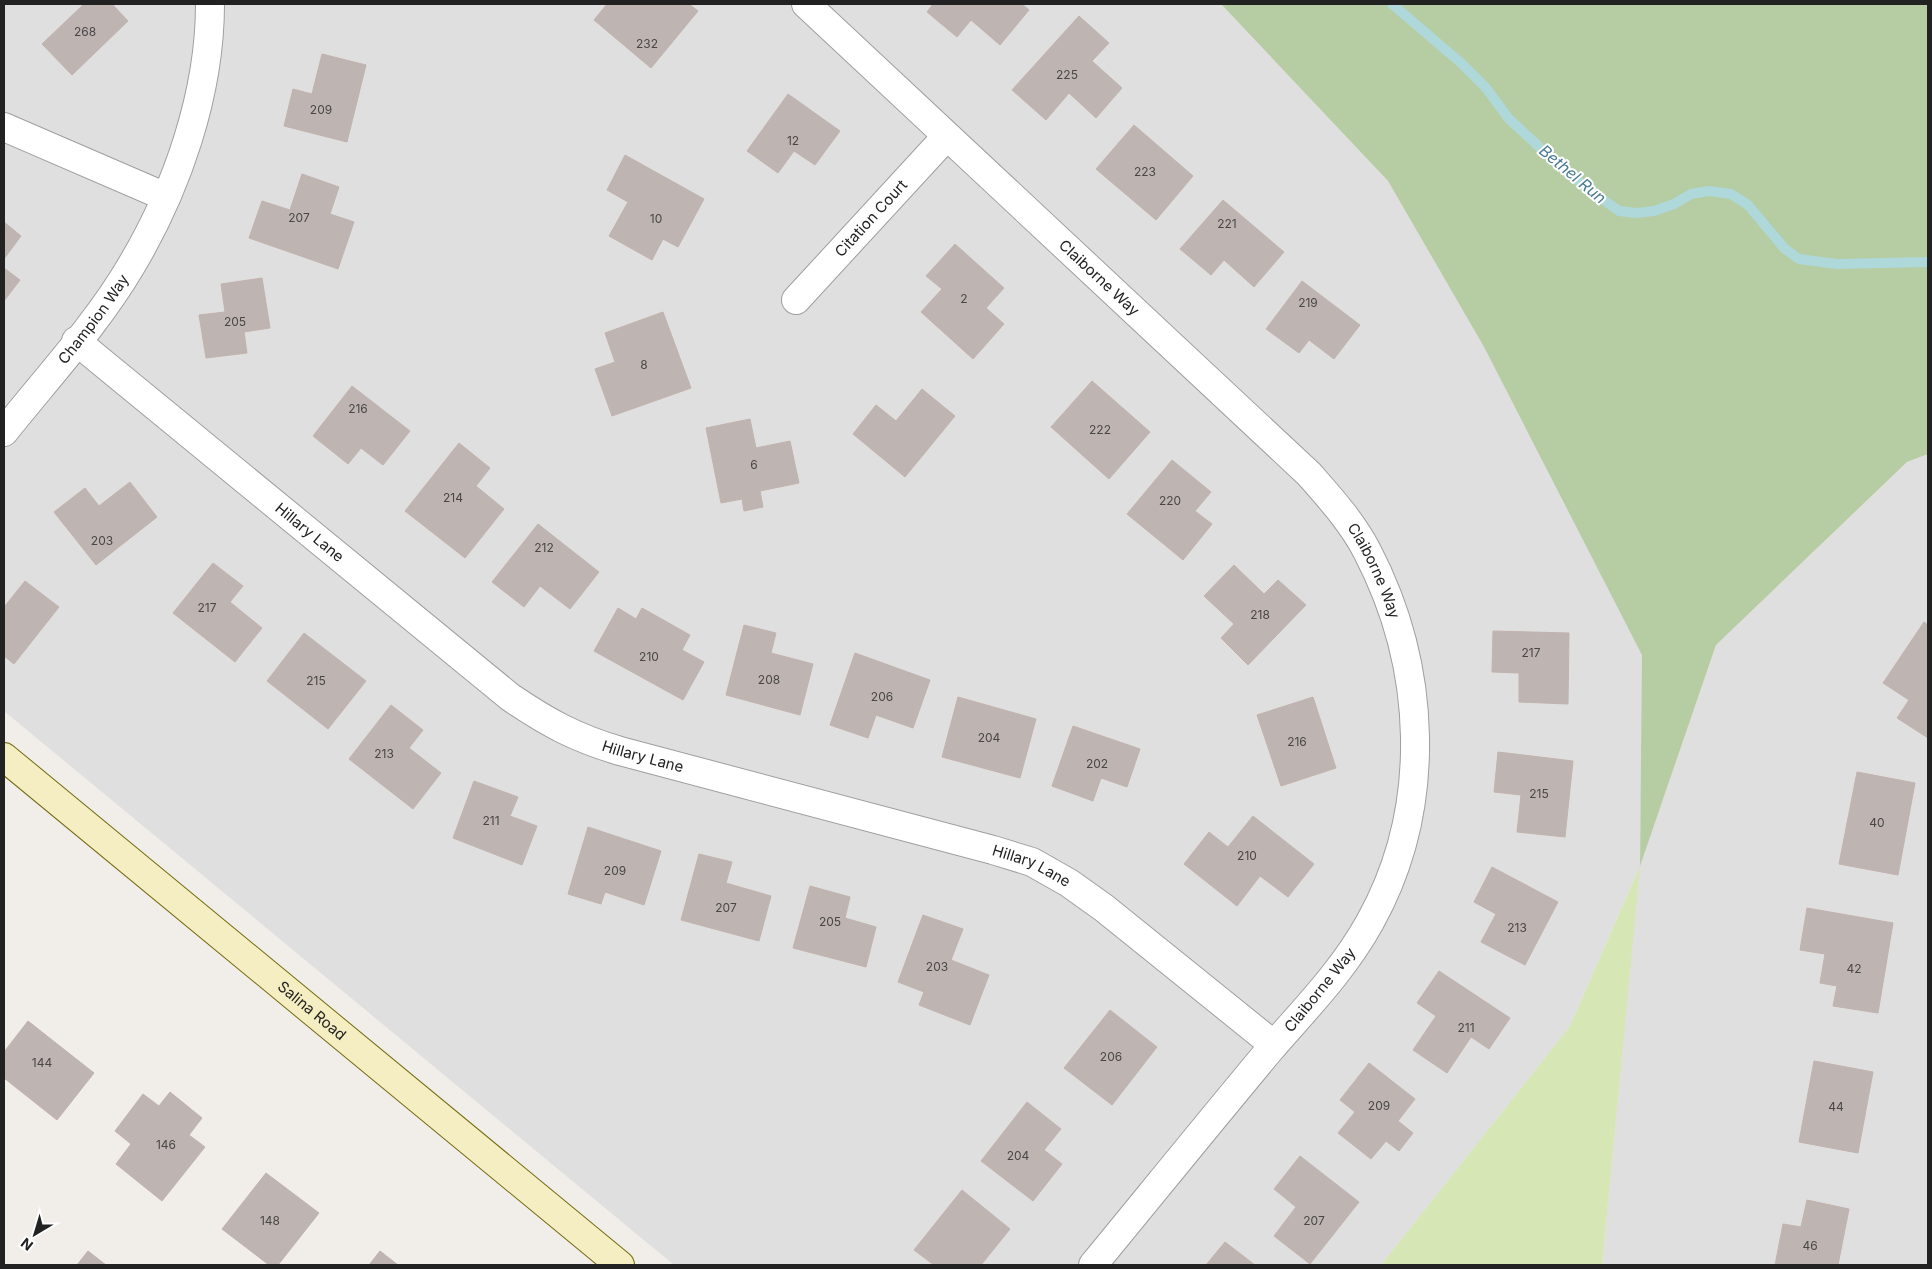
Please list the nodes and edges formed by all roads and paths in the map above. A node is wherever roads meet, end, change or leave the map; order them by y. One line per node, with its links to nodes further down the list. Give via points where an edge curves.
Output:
1 (210, 4): 5 (street, Champion Way, via 205,65 197,106)
2 (806, 4): 4 (street, Claiborne Way)
3 (4, 127): 5 (street)
4 (946, 137): 6 (street, Citation Court); 10 (street, Claiborne Way, via 1309,474 1341,510 1367,550 1403,637 1416,730 1409,810 1399,851 1388,884 1350,956)
5 (166, 197): 7 (street, Champion Way, via 131,268)
6 (796, 300)
7 (76, 341): 8 (street, Champion Way); 10 (street, Hillary Lane, via 510,697 547,722 585,741 1032,862 1104,908)
8 (4, 432)
9 (4, 757): 11 (street, Salina Road)
10 (1274, 1045): 12 (street, Claiborne Way)
11 (620, 1265)
12 (1093, 1265)

